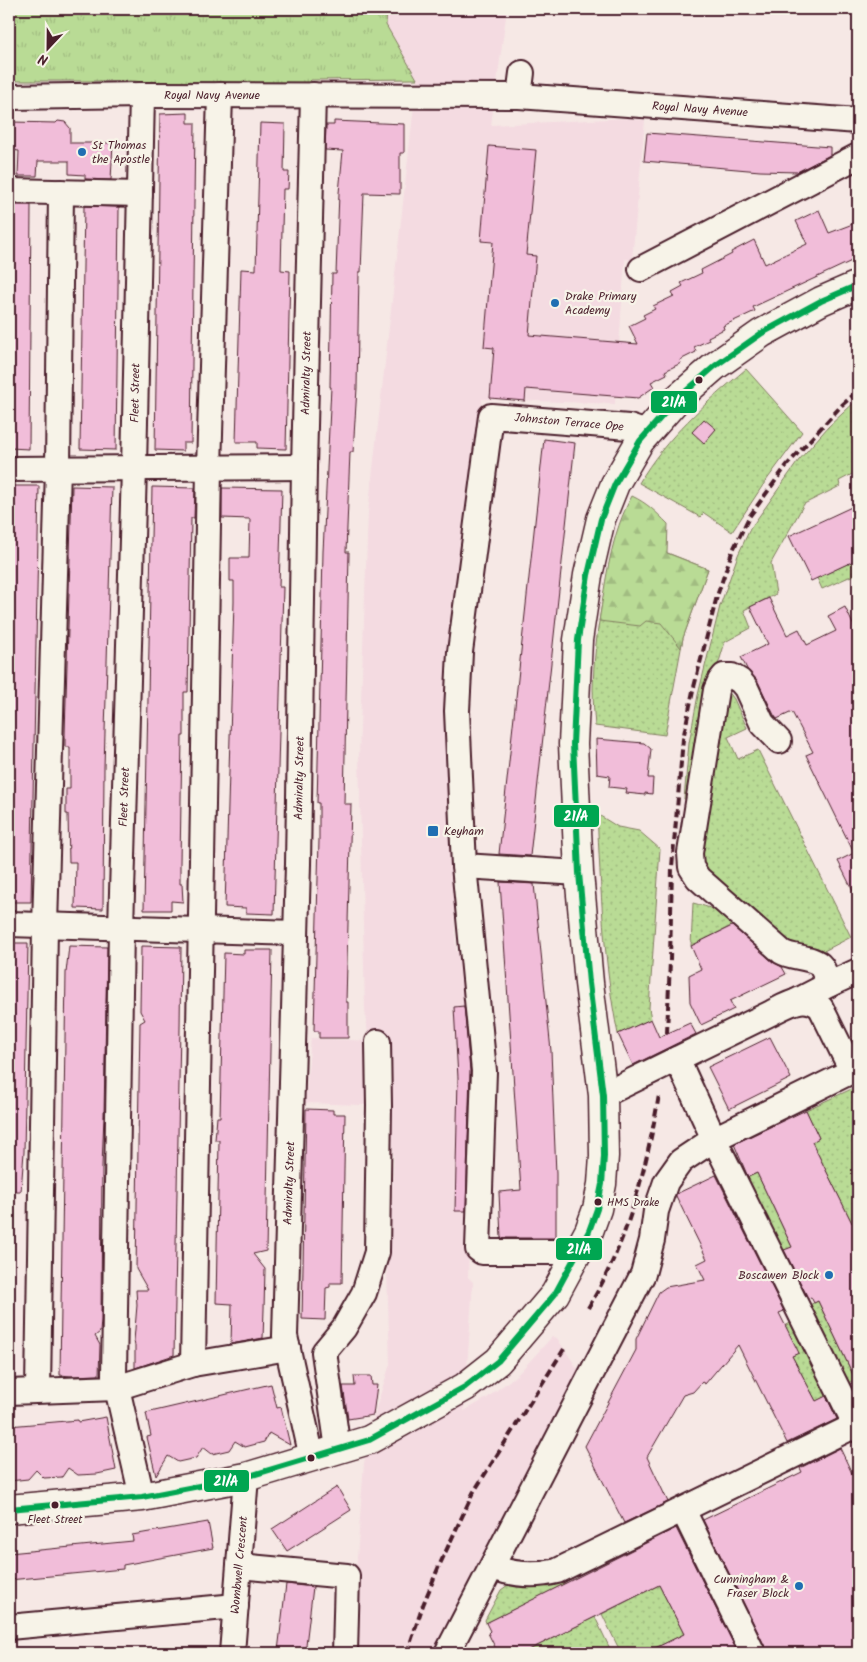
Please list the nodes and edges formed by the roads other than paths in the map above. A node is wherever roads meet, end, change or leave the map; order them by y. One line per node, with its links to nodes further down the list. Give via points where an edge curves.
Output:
1 (522, 73): 5 (street)
2 (142, 95): 3 (street, Royal Navy Avenue); 6 (street, Royal Navy Avenue); 11 (street, Fleet Street)
3 (220, 95): 4 (street, Royal Navy Avenue); 19 (street)
4 (313, 95): 5 (street, Royal Navy Avenue); 15 (street, Admiralty Street)
5 (510, 96): 7 (street, Royal Navy Avenue)
6 (9, 97)
7 (858, 122)
8 (858, 156): 12 (street)
9 (9, 191): 10 (street)
10 (61, 192): 11 (street); 17 (street)
11 (140, 194): 18 (street, Fleet Street)
12 (641, 269)
13 (858, 285): 14 (main road, via 762,334 715,366 677,399)
14 (647, 433): 21 (street, Johnston Terrace Ope, via 630,427 491,416 460,652 457,711); 22 (main road, via 615,484 601,518 588,575 578,640 573,744)
15 (304, 467): 19 (street); 27 (street, Admiralty Street)
16 (9, 468): 17 (street)
17 (58, 468): 18 (street); 24 (street)
18 (134, 468): 19 (street); 25 (street, Fleet Street)
19 (209, 468): 26 (street)
20 (779, 741): 29 (street, via 762,723 743,684 732,676 724,676 716,690 690,853 691,867 698,878 782,952 817,963)
21 (464, 866): 22 (street); 36 (street, via 484,1071 478,1250)
22 (579, 873): 34 (main road)
23 (9, 924): 24 (street)
24 (45, 926): 25 (street); 40 (street)
25 (121, 928): 26 (street); 39 (street, Fleet Street)
26 (201, 930): 27 (street); 38 (street)
27 (296, 934): 37 (street, Admiralty Street, via 285,1336)
28 (858, 970): 29 (street)
29 (830, 984): 30 (street)
30 (796, 1001): 32 (street); 33 (street, via 811,1001 821,1008)
31 (378, 1042): 43 (street, via 377,1252 364,1293 344,1328 324,1352)
32 (677, 1059): 34 (street); 35 (street)
33 (855, 1069): 35 (street)
34 (603, 1095): 36 (main road, via 602,1184 597,1209)
35 (714, 1139): 42 (street); 50 (street, via 681,1161 666,1182 656,1211 643,1274)
36 (579, 1252): 43 (main road, via 555,1294 498,1361 466,1387 369,1440)
37 (288, 1348): 38 (street); 44 (street, Admiralty Street)
38 (193, 1364): 39 (street)
39 (116, 1388): 40 (street); 46 (street, Fleet Street)
40 (38, 1390): 41 (street)
41 (9, 1392)
42 (857, 1427): 48 (street)
43 (338, 1449): 44 (main road)
44 (312, 1458): 45 (main road)
45 (246, 1477): 46 (main road); 49 (street, Wombwell Crescent)
46 (142, 1497): 47 (main road)
47 (9, 1509)
48 (683, 1510): 50 (street, via 557,1571 541,1575 522,1574); 56 (street)
49 (239, 1566): 51 (street, Wombwell Crescent); 54 (street, via 347,1576)
50 (492, 1566): 55 (street)
51 (236, 1606): 52 (street); 53 (street, Wombwell Crescent)
52 (9, 1627)
53 (237, 1652)
54 (345, 1653)
55 (447, 1653)
56 (753, 1653)

